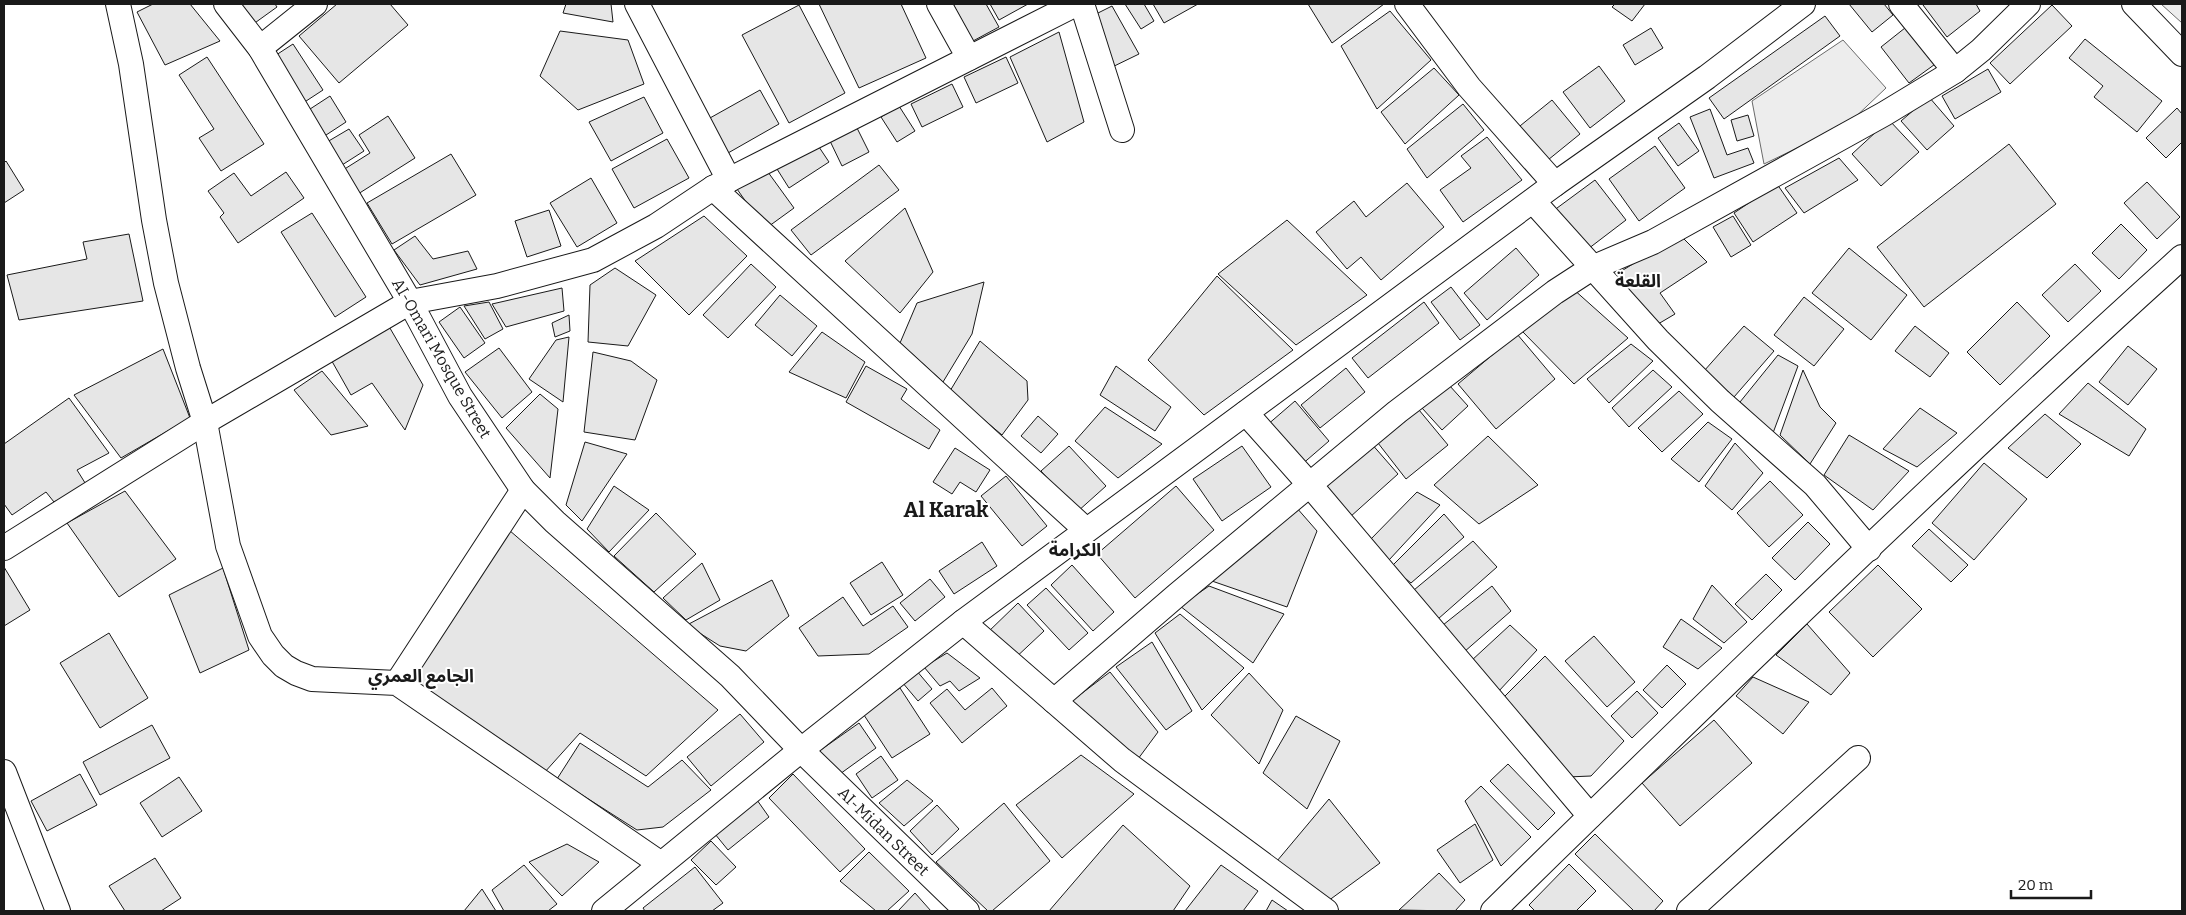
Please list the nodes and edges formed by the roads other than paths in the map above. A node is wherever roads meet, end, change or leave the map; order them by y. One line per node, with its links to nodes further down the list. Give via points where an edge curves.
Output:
1 (118, 4): 25 (street, via 131,64 166,283)
2 (226, 4): 13 (street, AI-Omari Mosque Street)
3 (315, 4): 13 (street)
4 (637, 4): 18 (street)
5 (939, 4): 15 (street)
6 (1076, 4): 15 (street)
7 (1082, 4): 17 (street)
8 (1407, 4): 19 (street, via 1469,87)
9 (1803, 4): 19 (street, via 1707,77)
10 (1901, 4): 16 (street)
11 (2028, 4): 16 (street)
12 (2134, 4): 14 (street)
13 (260, 48): 23 (street, AI-Omari Mosque Street)
14 (2182, 54)
15 (969, 58): 18 (street)
16 (1955, 71): 22 (street, via 1653,242)
17 (1122, 130)
18 (721, 184): 23 (street, via 656,226 593,260 497,286); 28 (street)
19 (1555, 184): 20 (street)
20 (1533, 201): 22 (street); 24 (street)
21 (2182, 257): 30 (street)
22 (1592, 268): 26 (street, via 1555,292 1397,412); 30 (street, via 1713,394 1815,485)
23 (410, 302): 25 (street); 27 (street, AI-Omari Mosque Street, via 460,396)
24 (1246, 413): 26 (street); 28 (street)
25 (205, 422): 29 (street); 32 (street, via 228,546 260,636 272,655 296,673 312,679)
26 (1310, 485): 33 (street); 37 (street)
27 (522, 490): 32 (street); 34 (street, AI-Omari Mosque Street, via 730,676)
28 (1086, 530): 31 (street)
29 (4, 548)
30 (1869, 549): 37 (street)
31 (963, 622): 33 (street); 34 (street)
32 (397, 683): 38 (street)
33 (1054, 701): 42 (street, via 1122,760)
34 (801, 750): 38 (street); 41 (street, AI-Midan Street)
35 (1858, 758): 44 (street)
36 (4, 772): 40 (street)
37 (1590, 816): 43 (street)
38 (661, 864): 39 (street)
39 (618, 907)
40 (58, 911)
41 (967, 911)
42 (1326, 911)
43 (1493, 911)
44 (1689, 911)

